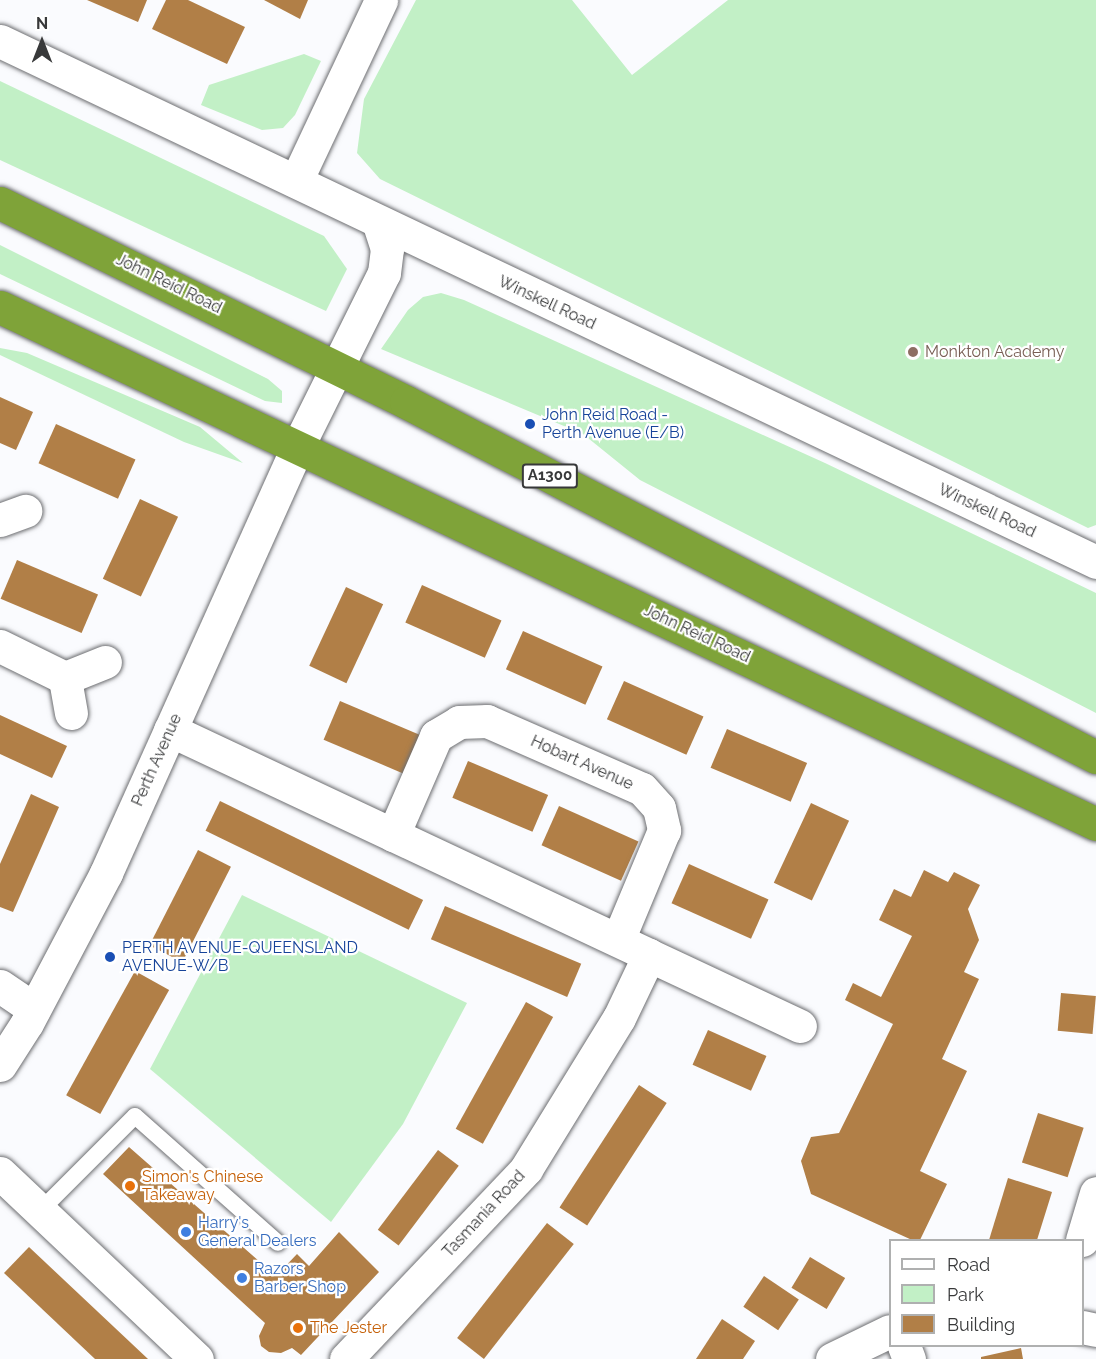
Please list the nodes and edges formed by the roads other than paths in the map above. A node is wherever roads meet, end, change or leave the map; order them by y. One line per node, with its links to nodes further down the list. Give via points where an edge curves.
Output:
1 (381, 0): 3 (street)
2 (0, 41): 3 (street, Winskell Road)
3 (296, 181): 5 (street, Winskell Road)
4 (0, 203): 7 (highway, John Reid Road / A1300)
5 (379, 224): 7 (street, via 387,249 384,273); 9 (street, Winskell Road)
6 (0, 308): 8 (highway, John Reid Road)
7 (337, 368): 8 (street); 15 (highway, John Reid Road / A1300)
8 (298, 447): 14 (street, Perth Avenue); 16 (highway, John Reid Road)
9 (1096, 562)
10 (0, 646): 12 (street)
11 (105, 662): 12 (street)
12 (65, 678): 13 (street)
13 (71, 713)
14 (170, 730): 17 (street); 21 (street, Perth Avenue, via 106,873)
15 (1096, 757)
16 (1096, 824)
17 (393, 835): 18 (street); 18 (street, Hobart Avenue, via 436,736 459,722 487,721 642,789 659,808 664,830)
18 (618, 940): 19 (street)
19 (649, 955): 22 (street); 31 (street, Tasmania Road, via 619,1018 526,1169)
20 (0, 986): 21 (street)
21 (34, 1009): 23 (street, Perth Avenue)
22 (800, 1026)
23 (0, 1065)
24 (0, 1173): 26 (street)
25 (1096, 1192): 27 (street)
26 (40, 1211): 28 (lane, via 135,1116); 30 (street)
27 (1082, 1239)
28 (278, 1243)
29 (889, 1332): 32 (street)
30 (197, 1359)
31 (346, 1359)
32 (832, 1359)

